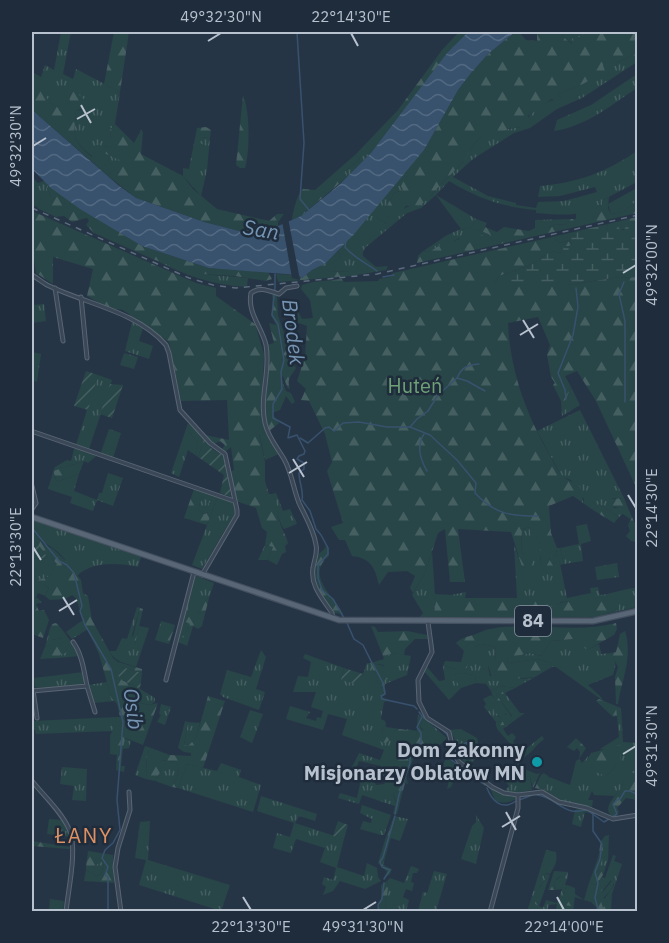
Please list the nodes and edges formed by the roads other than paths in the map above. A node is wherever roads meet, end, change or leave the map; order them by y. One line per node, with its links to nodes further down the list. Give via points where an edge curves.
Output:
1 (32, 275): 3 (street)
2 (297, 286): 15 (street, via 277,294 255,290 250,296 267,356 264,417 314,538 317,550 313,582)
3 (55, 288): 4 (street); 5 (street)
4 (81, 297): 6 (street); 9 (street, via 128,316 166,345 180,410 225,454)
5 (63, 341)
6 (87, 358)
7 (34, 432): 9 (street)
8 (32, 486): 10 (street, via 36,503)
9 (234, 501): 13 (street, via 237,515)
10 (32, 509)
11 (32, 517): 12 (main road, 84)
12 (194, 572): 13 (main road, 84); 18 (street)
13 (202, 574): 15 (main road, 84)
14 (638, 611): 16 (main road, 84, via 593,621)
15 (333, 618): 16 (main road, 84)
16 (428, 622): 25 (street, via 432,652 418,685 423,713 449,732 459,762 498,791)
17 (73, 642): 19 (street)
18 (166, 680)
19 (87, 686): 20 (street); 21 (street)
20 (32, 691): 22 (street)
21 (94, 712)
22 (37, 718)
23 (32, 781): 27 (street, via 71,834)
24 (129, 792): 28 (street, via 130,810 115,867)
25 (518, 795): 26 (street, via 542,792 559,802 611,818); 29 (street, via 518,808)
26 (638, 815)
27 (66, 912)
28 (121, 912)
29 (490, 912)

